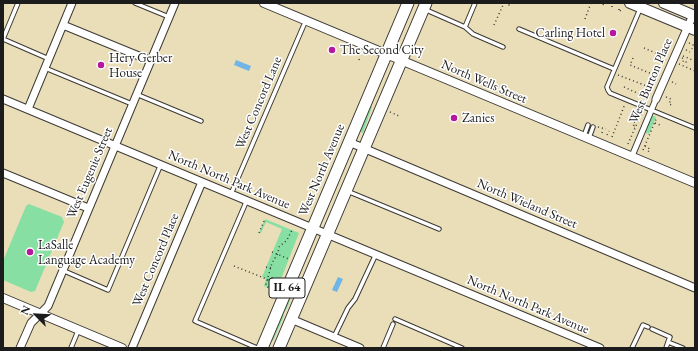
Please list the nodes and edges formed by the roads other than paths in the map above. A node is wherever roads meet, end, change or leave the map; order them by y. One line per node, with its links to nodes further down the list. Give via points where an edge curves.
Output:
1 (18, 3): 19 (lane)
2 (72, 3): 15 (street)
3 (135, 3): 13 (lane)
4 (175, 3): 13 (street, West Eugenie Street)
5 (264, 3): 14 (street, North Wells Street)
6 (408, 3): 21 (main road, West North Avenue / IL 64)
7 (475, 3): 16 (lane)
8 (630, 3): 11 (main road)
9 (664, 3): 12 (main road)
10 (425, 6): 16 (lane); 23 (main road, IL 64)
11 (640, 7): 18 (main road); 26 (lane)
12 (694, 16): 18 (street, West Burton Place)
13 (169, 17): 24 (street, West Eugenie Street)
14 (306, 20): 21 (street, North Wells Street); 47 (lane, West Concord Lane)
15 (63, 24): 22 (street); 24 (street)
16 (465, 27): 20 (lane, via 473,34)
17 (519, 29): 26 (lane)
18 (691, 29): 29 (street, West Burton Place)
19 (3, 39): 22 (lane)
20 (503, 47)
21 (387, 54): 23 (street, North Wells Street); 38 (main road, West North Avenue / IL 64)
22 (49, 59): 25 (street)
23 (402, 60): 37 (street, North Wells Street); 40 (main road, IL 64)
24 (151, 61): 27 (street, West Eugenie Street)
25 (45, 68): 30 (lane); 31 (street)
26 (615, 72): 32 (lane, via 607,87 610,93)
27 (136, 94): 30 (street, West Eugenie Street); 33 (lane)
28 (3, 99): 31 (street, North North Park Avenue)
29 (656, 99): 32 (street, West Burton Place)
30 (132, 104): 39 (street, West Eugenie Street)
31 (28, 109): 39 (street, North North Park Avenue)
32 (651, 110): 36 (lane); 41 (street, West Burton Place)
33 (201, 121)
34 (588, 125): 37 (lane)
35 (594, 127): 37 (lane)
36 (695, 128)
37 (586, 137): 41 (street, North Wells Street)
38 (349, 142): 40 (street, North Wieland Street); 50 (main road, West North Avenue / IL 64)
39 (115, 145): 42 (street, North North Park Avenue); 49 (street, West Eugenie Street)
40 (364, 148): 46 (main road, IL 64); 55 (street, North Wieland Street)
41 (632, 156): 45 (street, North Wells Street)
42 (161, 164): 44 (street, North North Park Avenue); 54 (lane, via 108,290)
43 (3, 173): 49 (street)
44 (202, 182): 47 (street, North North Park Avenue); 69 (street, West Concord Place)
45 (695, 183)
46 (346, 190): 51 (lane); 52 (main road, IL 64)
47 (231, 194): 48 (street, North North Park Avenue)
48 (246, 200): 50 (street, North North Park Avenue); 70 (lane, via 195,321)
49 (88, 208): 54 (street, West Eugenie Street)
50 (313, 228): 52 (street, North North Park Avenue); 71 (main road, West North Avenue / IL 64)
51 (439, 229)
52 (328, 234): 53 (street, North North Park Avenue); 58 (main road, IL 64)
53 (376, 254): 64 (lane); 76 (street, North North Park Avenue)
54 (62, 270): 57 (street, West Eugenie Street, via 48,306)
55 (695, 288)
56 (3, 298): 57 (street)
57 (40, 314): 63 (street); 66 (street, West Eugenie Street, via 31,323)
58 (291, 319): 64 (street); 72 (main road, IL 64)
59 (395, 319): 75 (lane)
60 (394, 324): 74 (lane)
61 (648, 327): 77 (lane, via 642,325)
62 (652, 329): 65 (lane, via 670,337)
63 (78, 330): 67 (lane); 68 (street)
64 (334, 337): 73 (street)
65 (668, 342): 78 (lane); 79 (lane)
66 (20, 348)
67 (71, 348)
68 (122, 348)
69 (132, 348)
70 (256, 348)
71 (262, 348)
72 (279, 348)
73 (360, 348)
74 (383, 348)
75 (462, 348)
76 (600, 348)
77 (632, 348)
78 (666, 348)
79 (683, 348)

